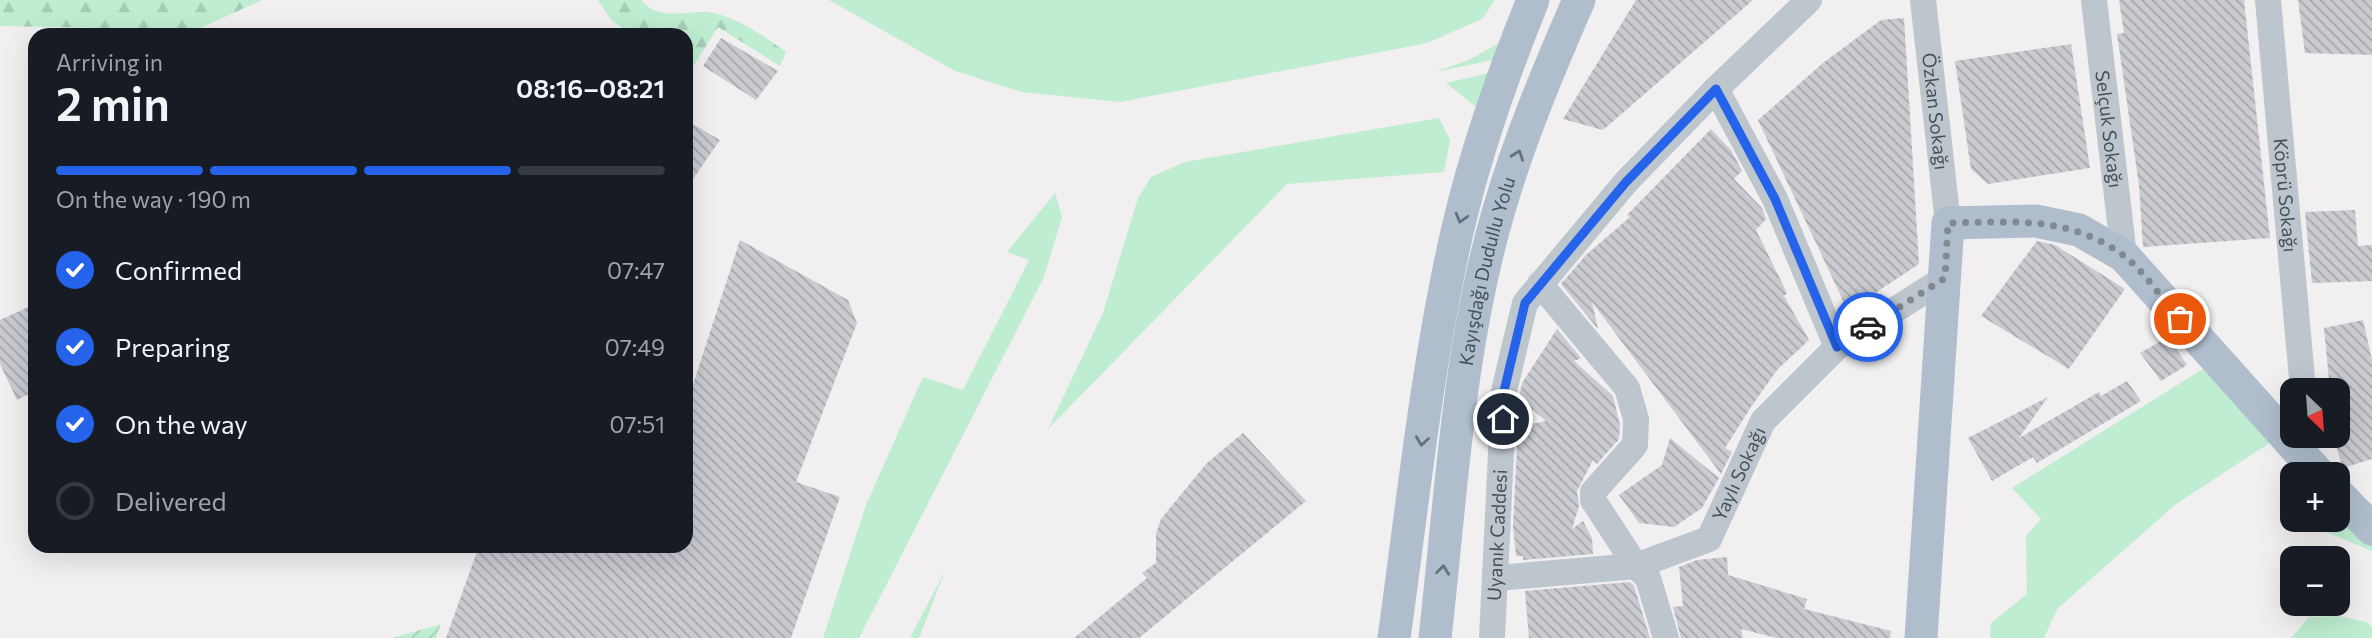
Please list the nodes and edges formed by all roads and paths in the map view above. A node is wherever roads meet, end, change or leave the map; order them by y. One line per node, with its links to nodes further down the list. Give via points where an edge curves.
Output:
1 (1533, 0): 19 (main road, Kayışdağı Dudullu Yolu, one-way to 19, via 1507,66 1459,226 1443,304)
2 (1579, 0): 20 (main road, Kayışdağı Dudullu Yolu, one-way to 2, via 1469,345 1497,214)
3 (1809, 0): 7 (street, Uyanık Caddesi)
4 (1923, 0): 8 (street, Özkan Sokağı)
5 (2094, 0): 9 (street, Selçuk Sokağı)
6 (2268, 0): 13 (street, Köprü Sokağı)
7 (1716, 89): 11 (street, Uyanık Caddesi, via 1626,182); 12 (street, via 1775,199)
8 (1948, 223): 9 (main road, via 2036,221 2079,230); 10 (main road)
9 (2124, 256): 14 (main road)
10 (1945, 278): 12 (street, Yaylı Sokağı); 23 (main road)
11 (1541, 284): 17 (street, via 1627,388 1636,419 1635,445 1593,492 1593,500); 18 (street, Uyanık Caddesi, via 1525,303 1504,391)
12 (1837, 347): 17 (street, Yaylı Sokağı, via 1763,421 1709,539)
13 (2302, 378)
14 (2312, 458)
15 (2350, 506): 16 (main road)
16 (2372, 529)
17 (1636, 566): 18 (street, Yaylı Sokağı); 22 (street, via 1648,578)
18 (1497, 578): 21 (street, Uyanık Caddesi)
19 (1394, 638)
20 (1435, 638)
21 (1492, 638)
22 (1666, 638)
23 (1921, 638)

